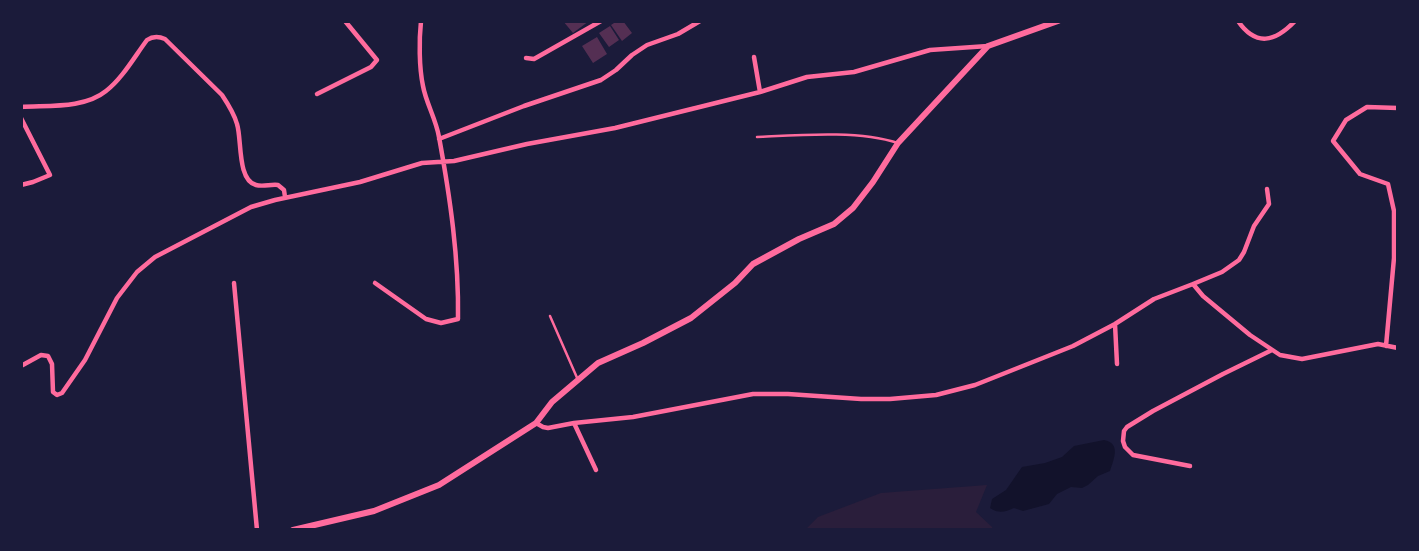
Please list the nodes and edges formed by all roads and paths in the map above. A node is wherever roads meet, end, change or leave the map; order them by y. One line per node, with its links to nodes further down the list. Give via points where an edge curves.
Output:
1 (345, 21): 12 (street, via 377,60)
2 (421, 21): 17 (street, via 423,87)
3 (601, 21): 10 (street, via 534,59)
4 (700, 21): 17 (street, via 646,45 601,80)
5 (1058, 21): 8 (street)
6 (1238, 21): 7 (street, via 1260,39 1284,33)
7 (1295, 21)
8 (988, 46): 11 (street, via 930,50); 18 (street)
9 (754, 57): 11 (street)
10 (526, 58)
11 (760, 92): 19 (street, via 615,128)
12 (317, 94)
13 (21, 107): 22 (street, via 99,96 147,40 160,37 222,94 238,126 242,168 250,181 278,185)
14 (1398, 108): 28 (street, via 1367,107 1346,120 1334,141 1360,174 1388,184 1394,211 1394,258)
15 (21, 118): 20 (street, via 50,175)
16 (757, 137): 18 (lane, via 831,134)
17 (439, 139): 19 (street)
18 (898, 143): 33 (street, via 853,208 834,224 775,250 691,318 598,363)
19 (443, 162): 22 (street, via 422,163 360,182); 24 (street, via 458,279 458,319 441,323 426,319)
20 (21, 185)
21 (1267, 189): 25 (street, via 1269,204 1239,260)
22 (285, 197): 32 (street, via 239,212 145,264 117,298 85,360 59,395 52,392 48,356)
23 (234, 283): 38 (street)
24 (375, 283)
25 (1193, 284): 27 (street, via 1154,299); 30 (street)
26 (550, 316): 33 (lane)
27 (1115, 324): 31 (street); 35 (street, via 1040,360 936,395 861,400 753,394 654,414)
28 (1387, 346): 29 (street); 30 (street, via 1302,359)
29 (1398, 348)
30 (1273, 350): 36 (street, via 1153,411 1124,431 1125,447 1133,455)
31 (1117, 364)
32 (21, 366)
33 (578, 380): 34 (street)
34 (536, 423): 35 (street, via 548,428); 39 (street, via 439,485 374,512)
35 (573, 423): 37 (street)
36 (1190, 466)
37 (596, 470)
38 (257, 530)
39 (293, 530)

